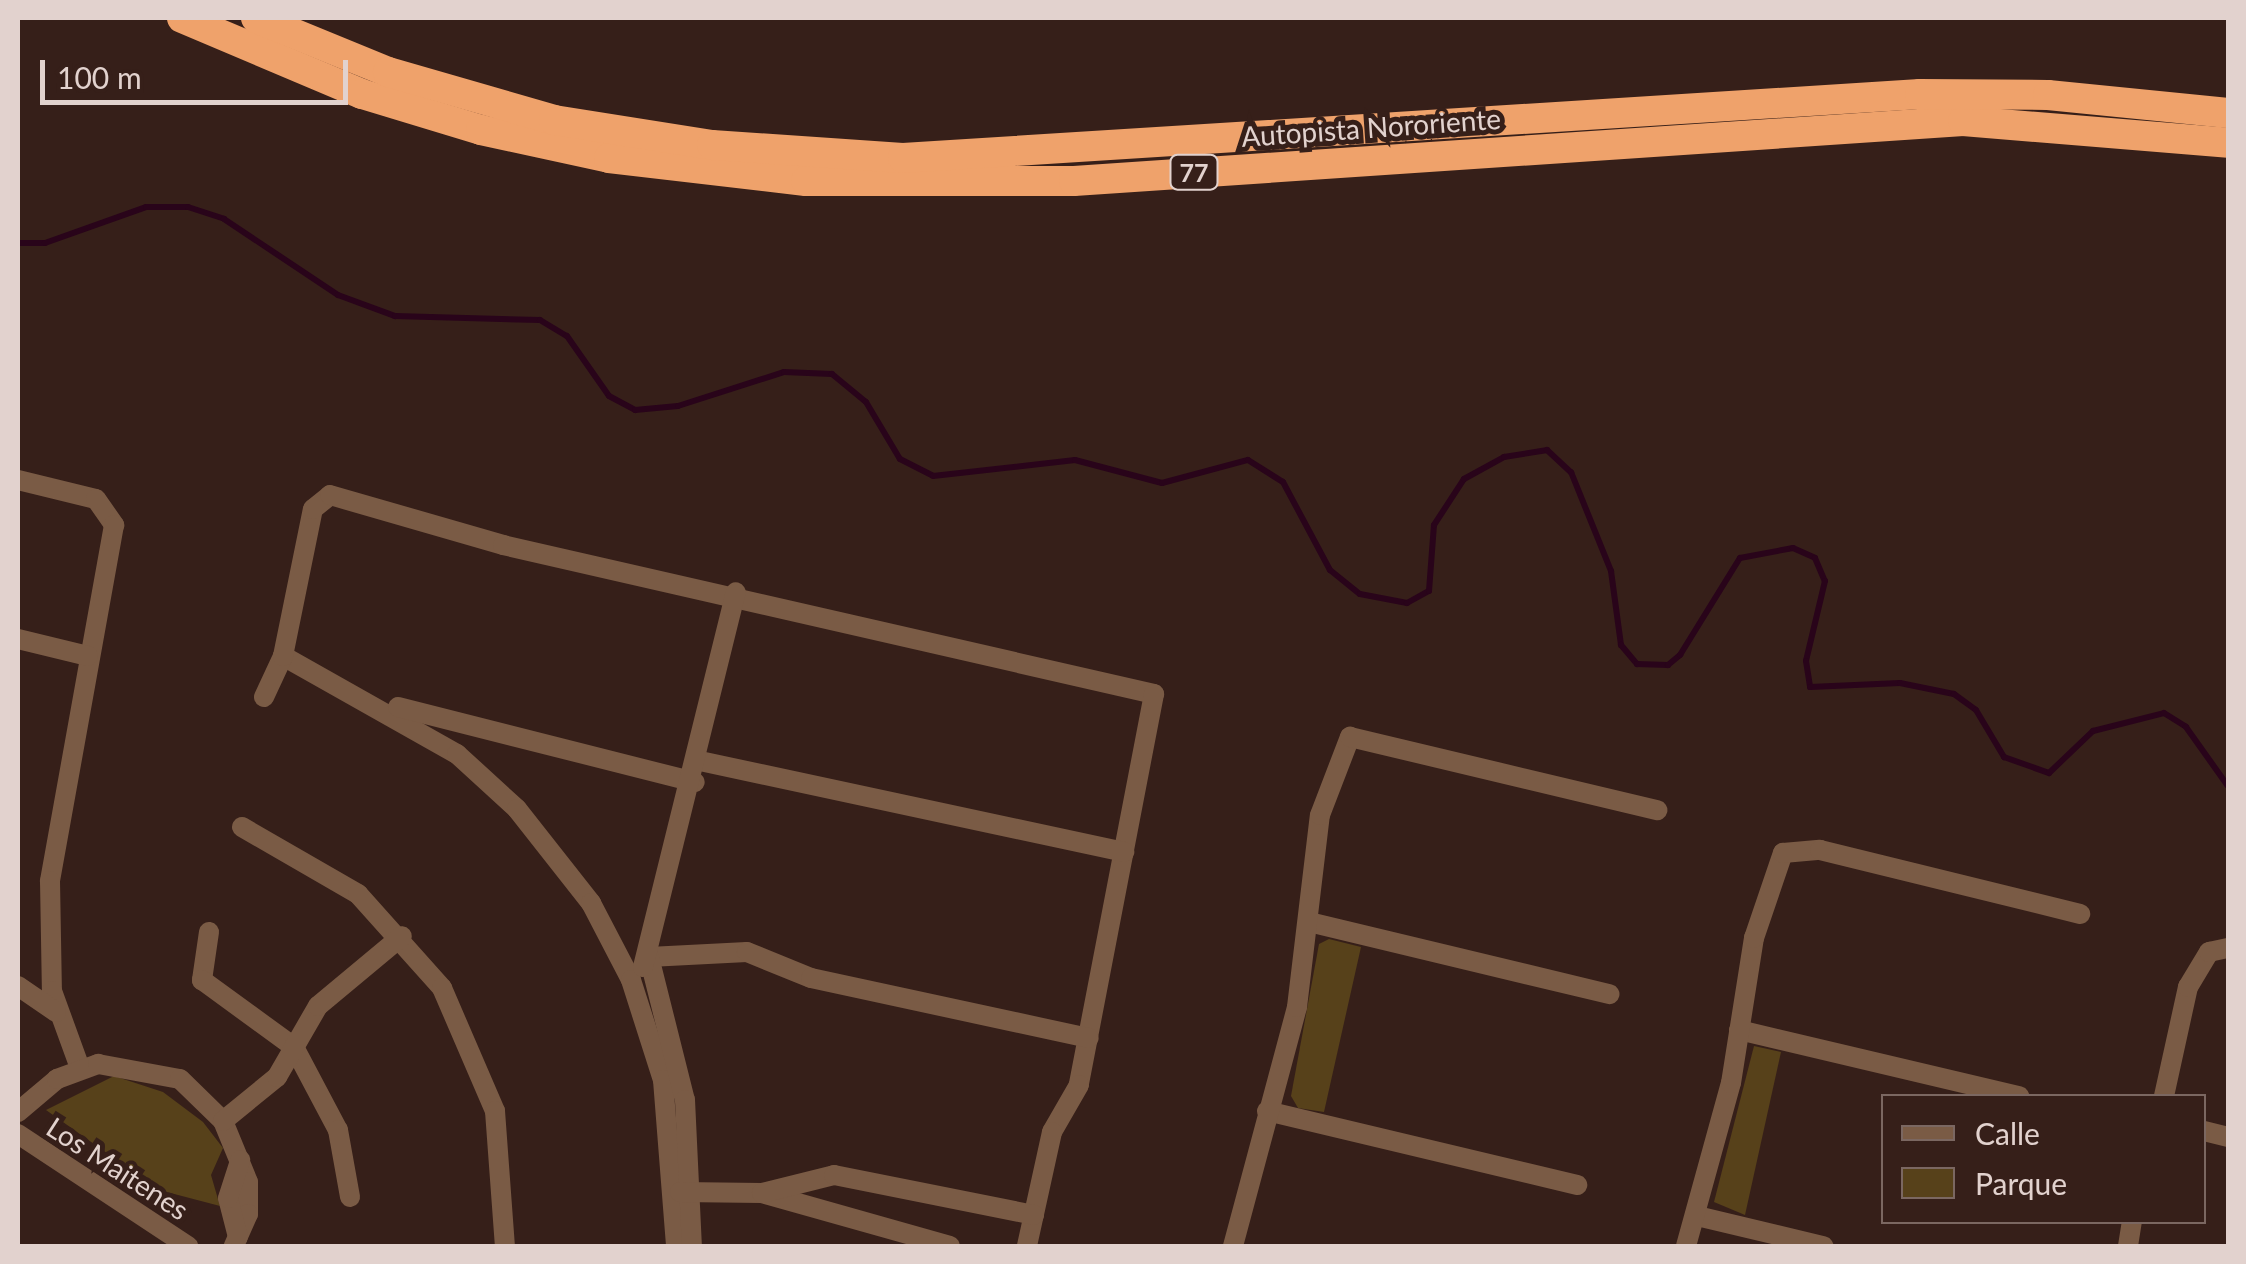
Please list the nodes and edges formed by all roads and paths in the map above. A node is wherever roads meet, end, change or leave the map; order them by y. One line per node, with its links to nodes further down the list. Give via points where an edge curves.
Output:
1 (182, 18): 4 (highway, Autopista Nororiente / 77, via 362,94 544,146 871,185 1074,181 1964,121)
2 (256, 18): 3 (highway, Autopista Nororiente / 77, via 388,72 554,120 712,145 903,158 1910,95 2048,95)
3 (2228, 113)
4 (2228, 143)
5 (18, 480): 8 (street, via 96,499 112,516)
6 (736, 592): 9 (street, via 502,545 330,495 313,509); 14 (street); 17 (street, via 1154,694)
7 (18, 639): 8 (street)
8 (88, 656): 27 (street, via 52,855)
9 (283, 656): 10 (street); 11 (street)
10 (264, 697)
11 (372, 699): 12 (street); 13 (street)
12 (464, 726): 13 (street); 14 (street)
13 (445, 745): 24 (street, via 544,838)
14 (697, 771): 17 (street); 23 (street)
15 (1656, 810): 19 (street, via 1350,737 1320,815)
16 (242, 828): 21 (street, via 332,874)
17 (1124, 852): 29 (street)
18 (2080, 914): 28 (street, via 1790,849 1775,862 1760,913)
19 (1309, 922): 26 (street); 34 (street)
20 (209, 932): 30 (street, via 202,980)
21 (402, 936): 30 (street, via 318,1006); 46 (street, via 459,1016 485,1078 504,1162)
22 (2228, 948): 33 (street, via 2209,952 2188,987)
23 (649, 957): 24 (street); 29 (street, via 746,952 811,978); 39 (street, via 685,1100)
24 (632, 980): 39 (street, via 664,1080)
25 (18, 986): 27 (street)
26 (1610, 994)
27 (56, 1012): 31 (street)
28 (1739, 1030): 32 (street); 43 (street)
29 (1089, 1038): 42 (street)
30 (294, 1047): 36 (street, via 278,1077); 41 (street, via 338,1130)
31 (80, 1068): 35 (street); 36 (street, via 166,1072)
32 (2010, 1094)
33 (2164, 1094)
34 (1267, 1111): 38 (street); 51 (street)
35 (18, 1112)
36 (224, 1121): 44 (street, via 240,1160 228,1198)
37 (18, 1134): 45 (street, Los Maitenes)
38 (1577, 1185)
39 (685, 1191): 40 (street); 47 (street); 48 (street)
40 (762, 1193): 42 (street, via 834,1175); 49 (street)
41 (350, 1196)
42 (1034, 1215): 50 (street)
43 (1697, 1216): 52 (street); 53 (street)
44 (236, 1242)
45 (188, 1246)
46 (505, 1246)
47 (676, 1246)
48 (692, 1246)
49 (950, 1246)
50 (1027, 1246)
51 (1233, 1246)
52 (1686, 1246)
53 (1824, 1246)

